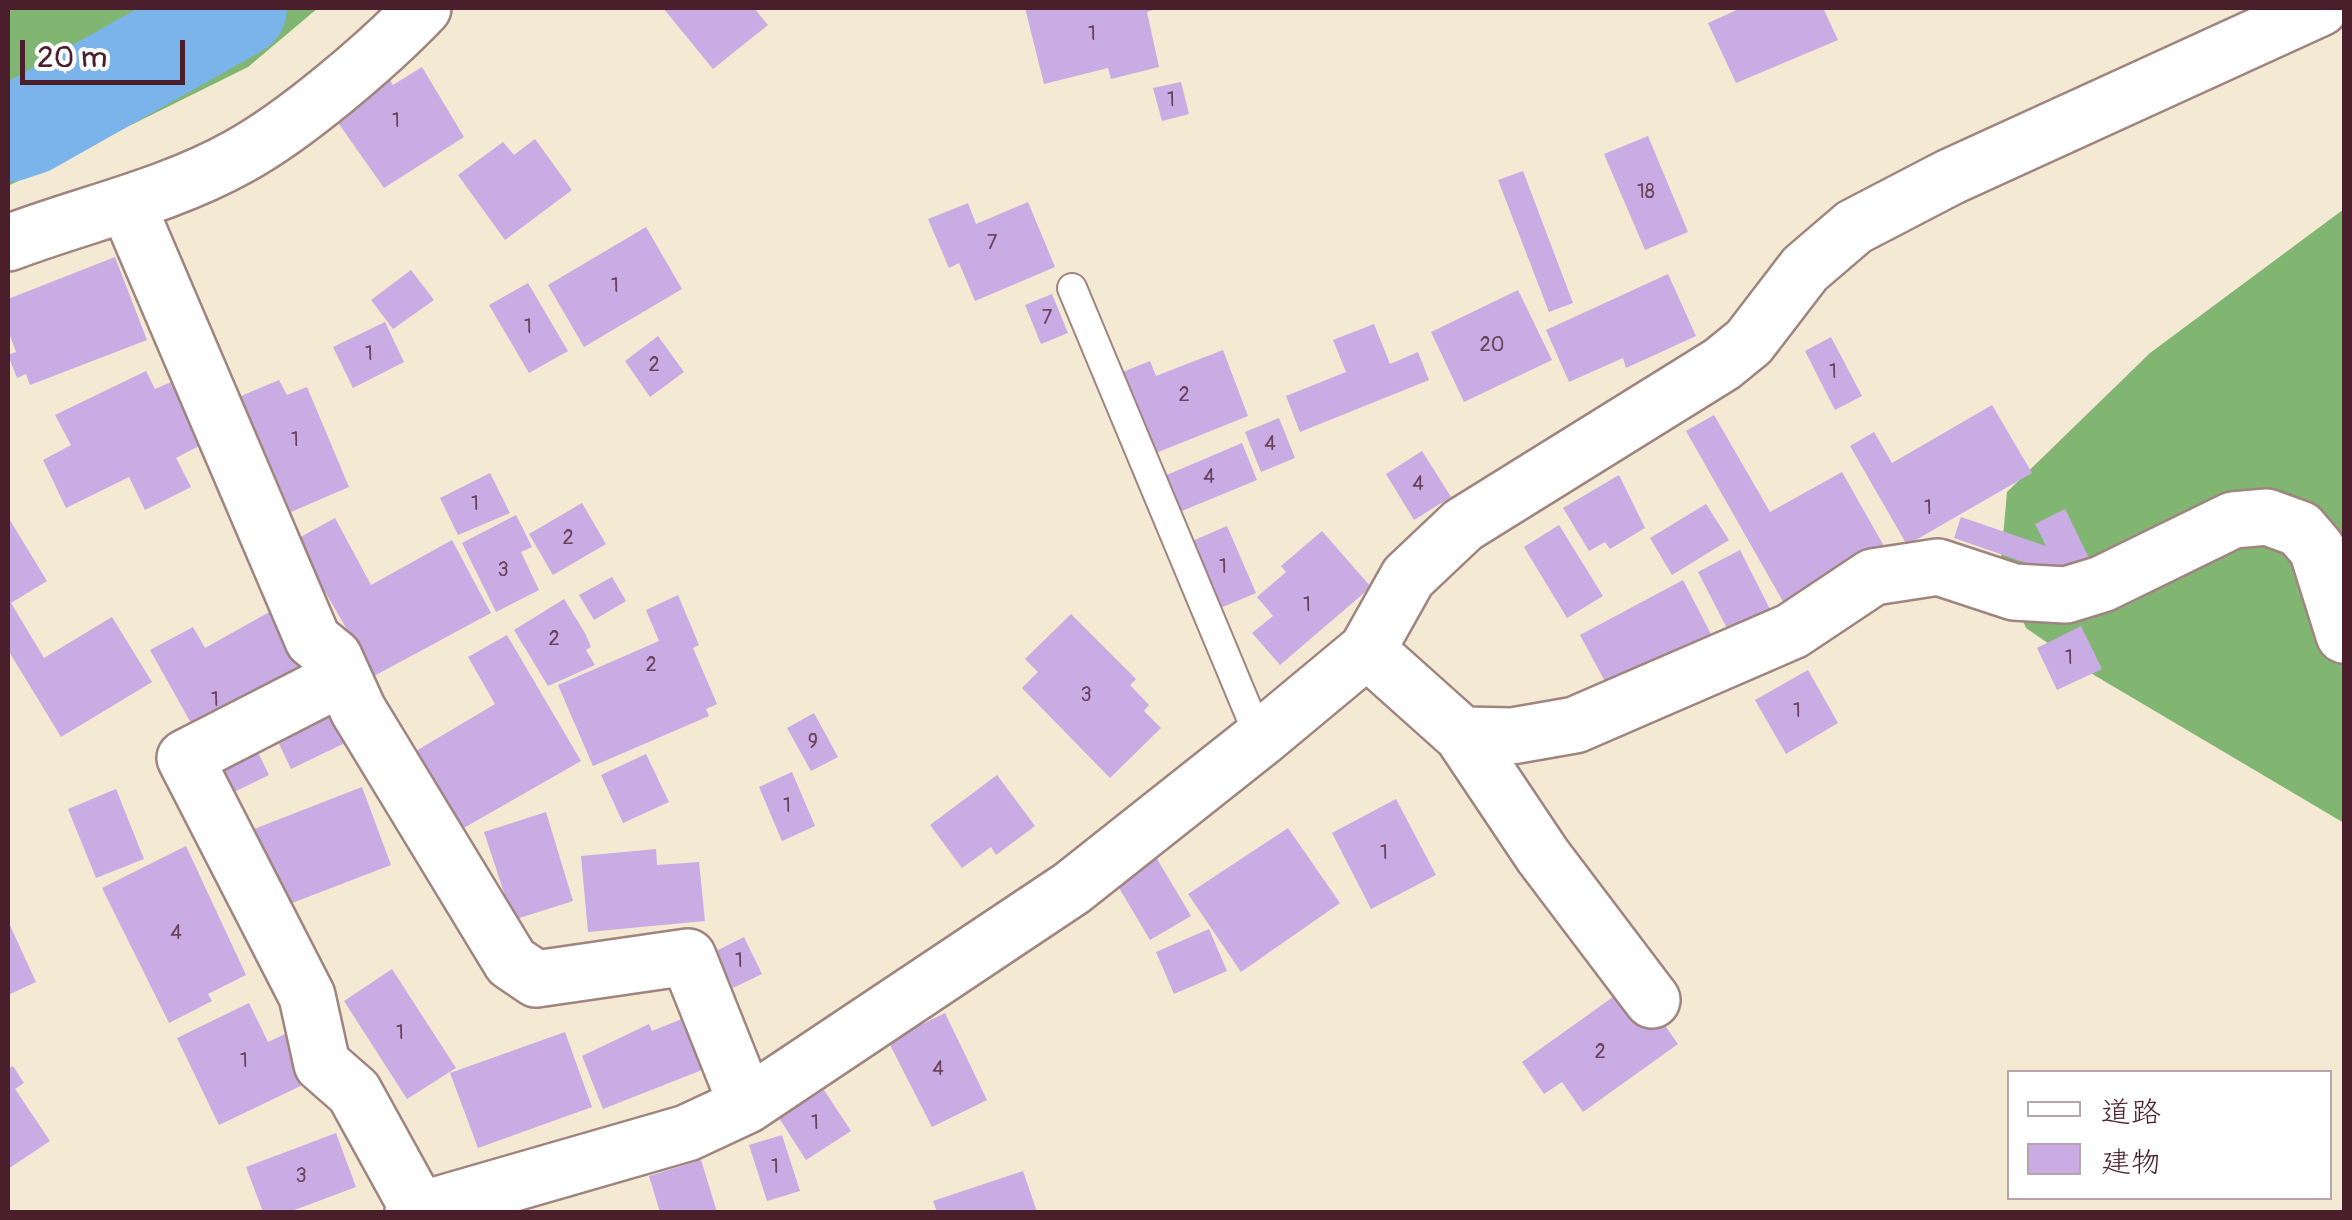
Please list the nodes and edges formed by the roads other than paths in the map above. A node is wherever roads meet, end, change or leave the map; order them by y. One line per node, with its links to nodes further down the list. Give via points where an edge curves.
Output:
1 (424, 8): 3 (street, via 239,157)
2 (2320, 8): 7 (street, via 1854,227 1805,269 1749,342 1722,364 1462,524 1408,577)
3 (128, 204): 4 (street); 8 (street, via 313,640 334,657)
4 (8, 242)
5 (1072, 288): 10 (lane)
6 (2344, 635): 9 (street, via 2317,548 2300,529 2267,516 2233,520 2102,584 2066,594 2014,592 1938,567 1873,577 1792,631 1575,725)
7 (1366, 650): 9 (street); 10 (street)
8 (343, 677): 12 (street, via 511,962 536,979 688,957); 13 (street, via 185,758 308,996 322,1064 354,1092)
9 (1462, 736): 11 (street)
10 (1260, 740): 12 (street, via 1072,888)
11 (1652, 1000)
12 (747, 1105): 13 (street, via 688,1133)
13 (416, 1211)

